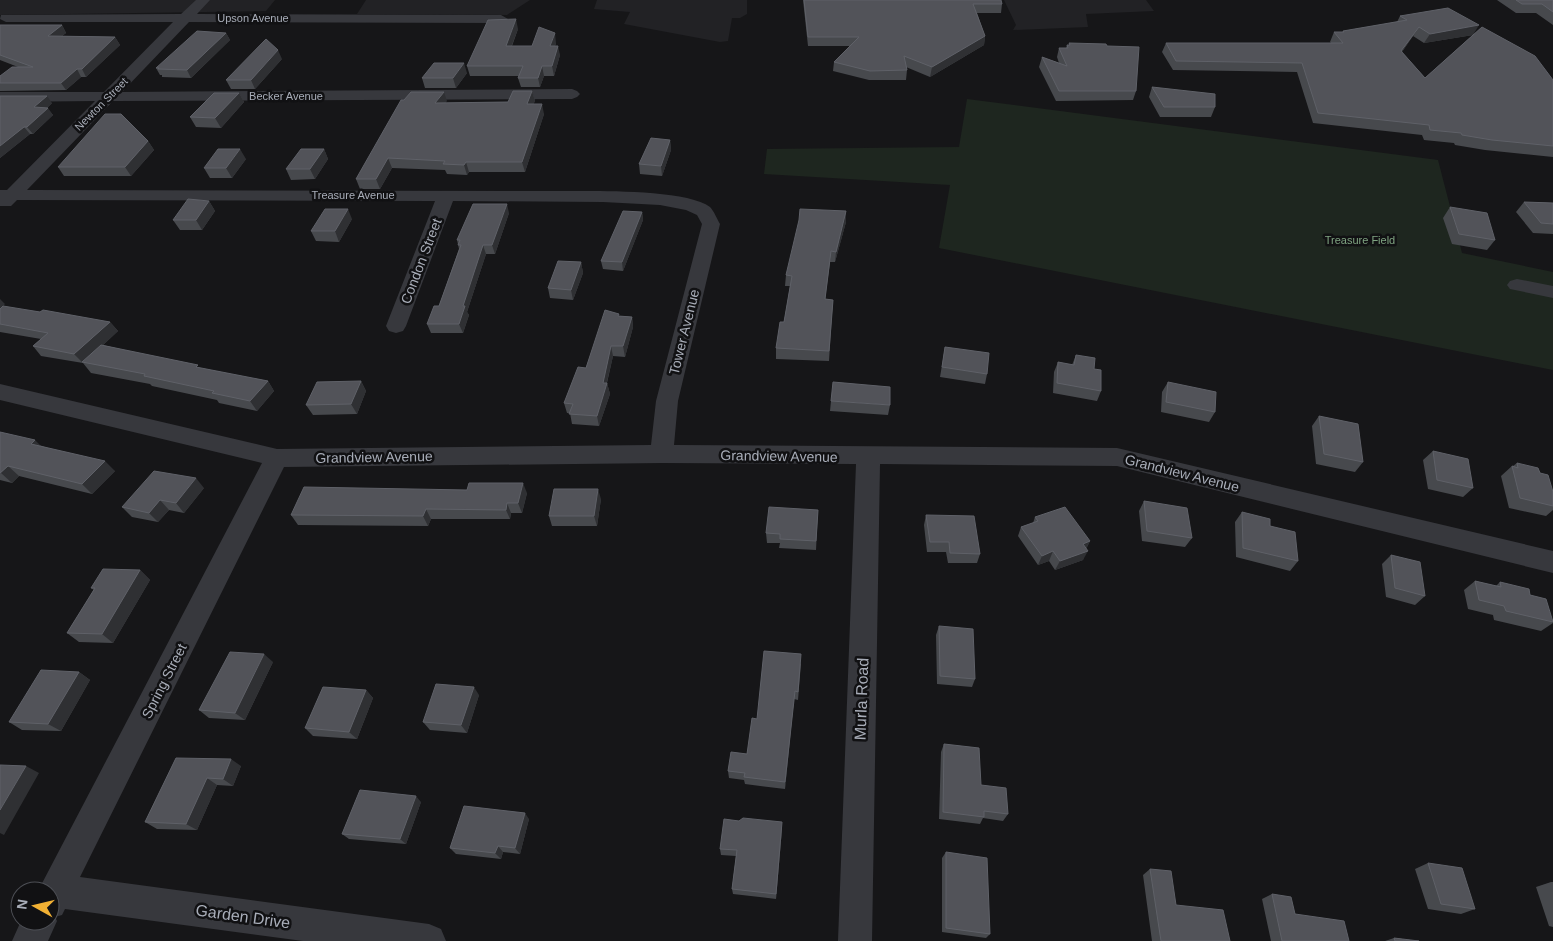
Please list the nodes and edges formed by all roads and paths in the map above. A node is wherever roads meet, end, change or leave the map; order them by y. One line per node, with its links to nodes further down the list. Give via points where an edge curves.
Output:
1 (203, 0): 3 (street, Newton Street)
2 (6, 18): 3 (street, Upson Avenue)
3 (186, 18): 4 (street, Upson Avenue); 7 (street, Newton Street)
4 (501, 18)
5 (572, 94): 7 (street, Becker Avenue)
6 (0, 97): 7 (street, Becker Avenue)
7 (108, 97): 9 (street, Newton Street)
8 (446, 195): 9 (street, Treasure Avenue); 10 (street, Treasure Avenue, via 664,200 690,204); 13 (street, Condon Street)
9 (4, 199)
10 (704, 212): 15 (street, Tower Avenue, via 711,224 667,401)
11 (1517, 285): 12 (street)
12 (1553, 292)
13 (396, 326)
14 (0, 392): 17 (street, Grandview Avenue)
15 (662, 454): 16 (street, Grandview Avenue); 17 (street, Grandview Avenue)
16 (868, 456): 18 (street, Grandview Avenue, via 1117,457); 22 (street, Murla Road)
17 (277, 458): 19 (street, Spring Street)
18 (1553, 562)
19 (60, 883)
20 (60, 898): 21 (street, Garden Drive)
21 (428, 941)
22 (855, 941)

